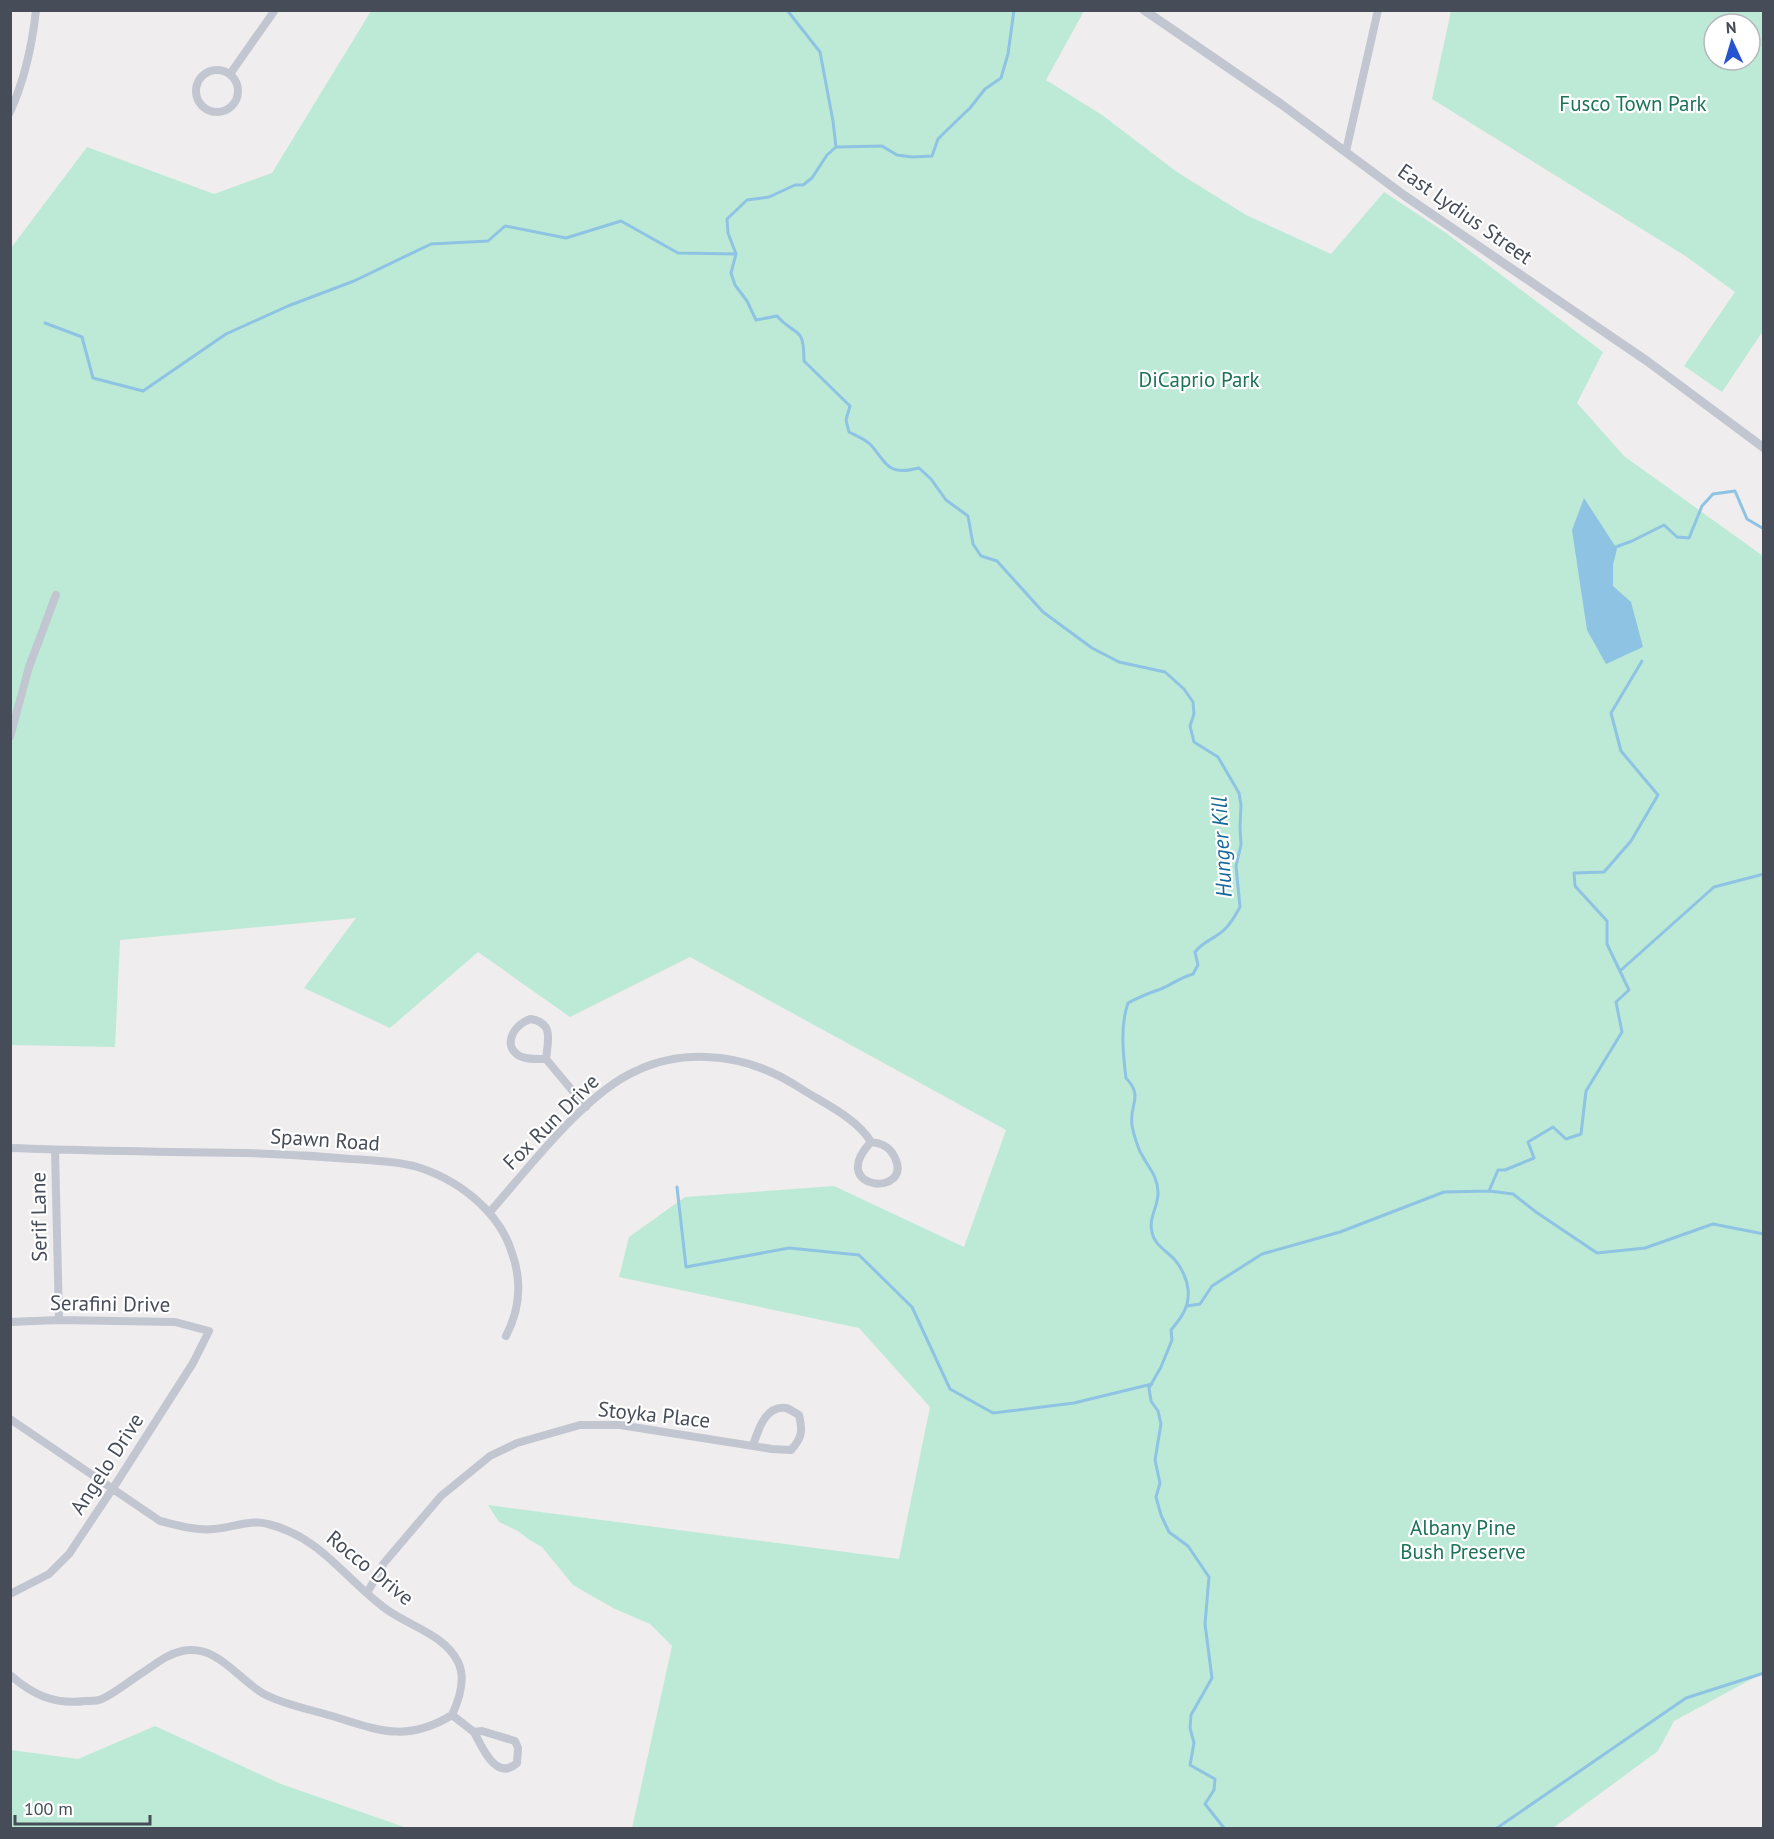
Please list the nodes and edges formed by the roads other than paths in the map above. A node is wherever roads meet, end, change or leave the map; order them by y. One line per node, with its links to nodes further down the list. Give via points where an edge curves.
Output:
1 (36, 10): 6 (street, via 32,46)
2 (275, 10): 5 (street)
3 (1144, 10): 7 (street, East Lydius Street)
4 (1378, 10): 7 (street)
5 (230, 74): 5 (street, via 218,70 201,78 196,90 200,103 218,112 231,106 238,86)
6 (10, 112)
7 (1346, 152): 8 (street, East Lydius Street, via 1647,361)
8 (1764, 448)
9 (56, 595): 10 (street, via 29,667)
10 (10, 737)
11 (546, 1059): 11 (street, via 548,1038 541,1021 531,1019 517,1025 512,1036 514,1051 519,1056); 12 (street)
12 (586, 1107): 13 (street, Fox Run Drive, via 635,1071 669,1059 717,1057 768,1070 856,1125); 16 (street, Fox Run Drive)
13 (871, 1142): 13 (street, Fox Run Drive, via 885,1145 897,1163 896,1175 882,1184 867,1183 858,1170 862,1152)
14 (10, 1148): 15 (street, Spawn Road)
15 (55, 1150): 16 (street, Spawn Road, via 288,1154 393,1162 430,1172 471,1195); 17 (street, Serif Lane)
16 (490, 1212): 20 (street, Spawn Road, via 509,1244 519,1278 518,1301)
17 (59, 1320): 18 (street, Serafini Drive); 19 (street, Serafini Drive, via 175,1322)
18 (10, 1322)
19 (208, 1331): 23 (street, Angelo Drive, via 194,1363)
20 (506, 1336)
21 (10, 1419): 23 (street, Rocco Drive)
22 (753, 1445): 22 (street, Stoyka Place, via 791,1450 800,1439 798,1415 786,1408 775,1410 765,1417); 24 (street, Stoyka Place, via 620,1425 580,1425 517,1443 490,1456 441,1496 384,1563)
23 (113, 1488): 24 (street, Rocco Drive, via 160,1521 213,1530 235,1524 267,1523 287,1531 331,1558); 25 (street, Angelo Drive, via 58,1566)
24 (367, 1593): 27 (street, Rocco Drive, via 448,1648 459,1664 461,1683)
25 (10, 1594)
26 (10, 1675): 27 (street, via 39,1696 58,1702 99,1700 168,1656 199,1651 231,1667 270,1697 374,1729 393,1733 414,1730 435,1725)
27 (452, 1715): 28 (street)
28 (474, 1732): 28 (street, via 496,1767 503,1769 517,1763 519,1748 515,1741)

